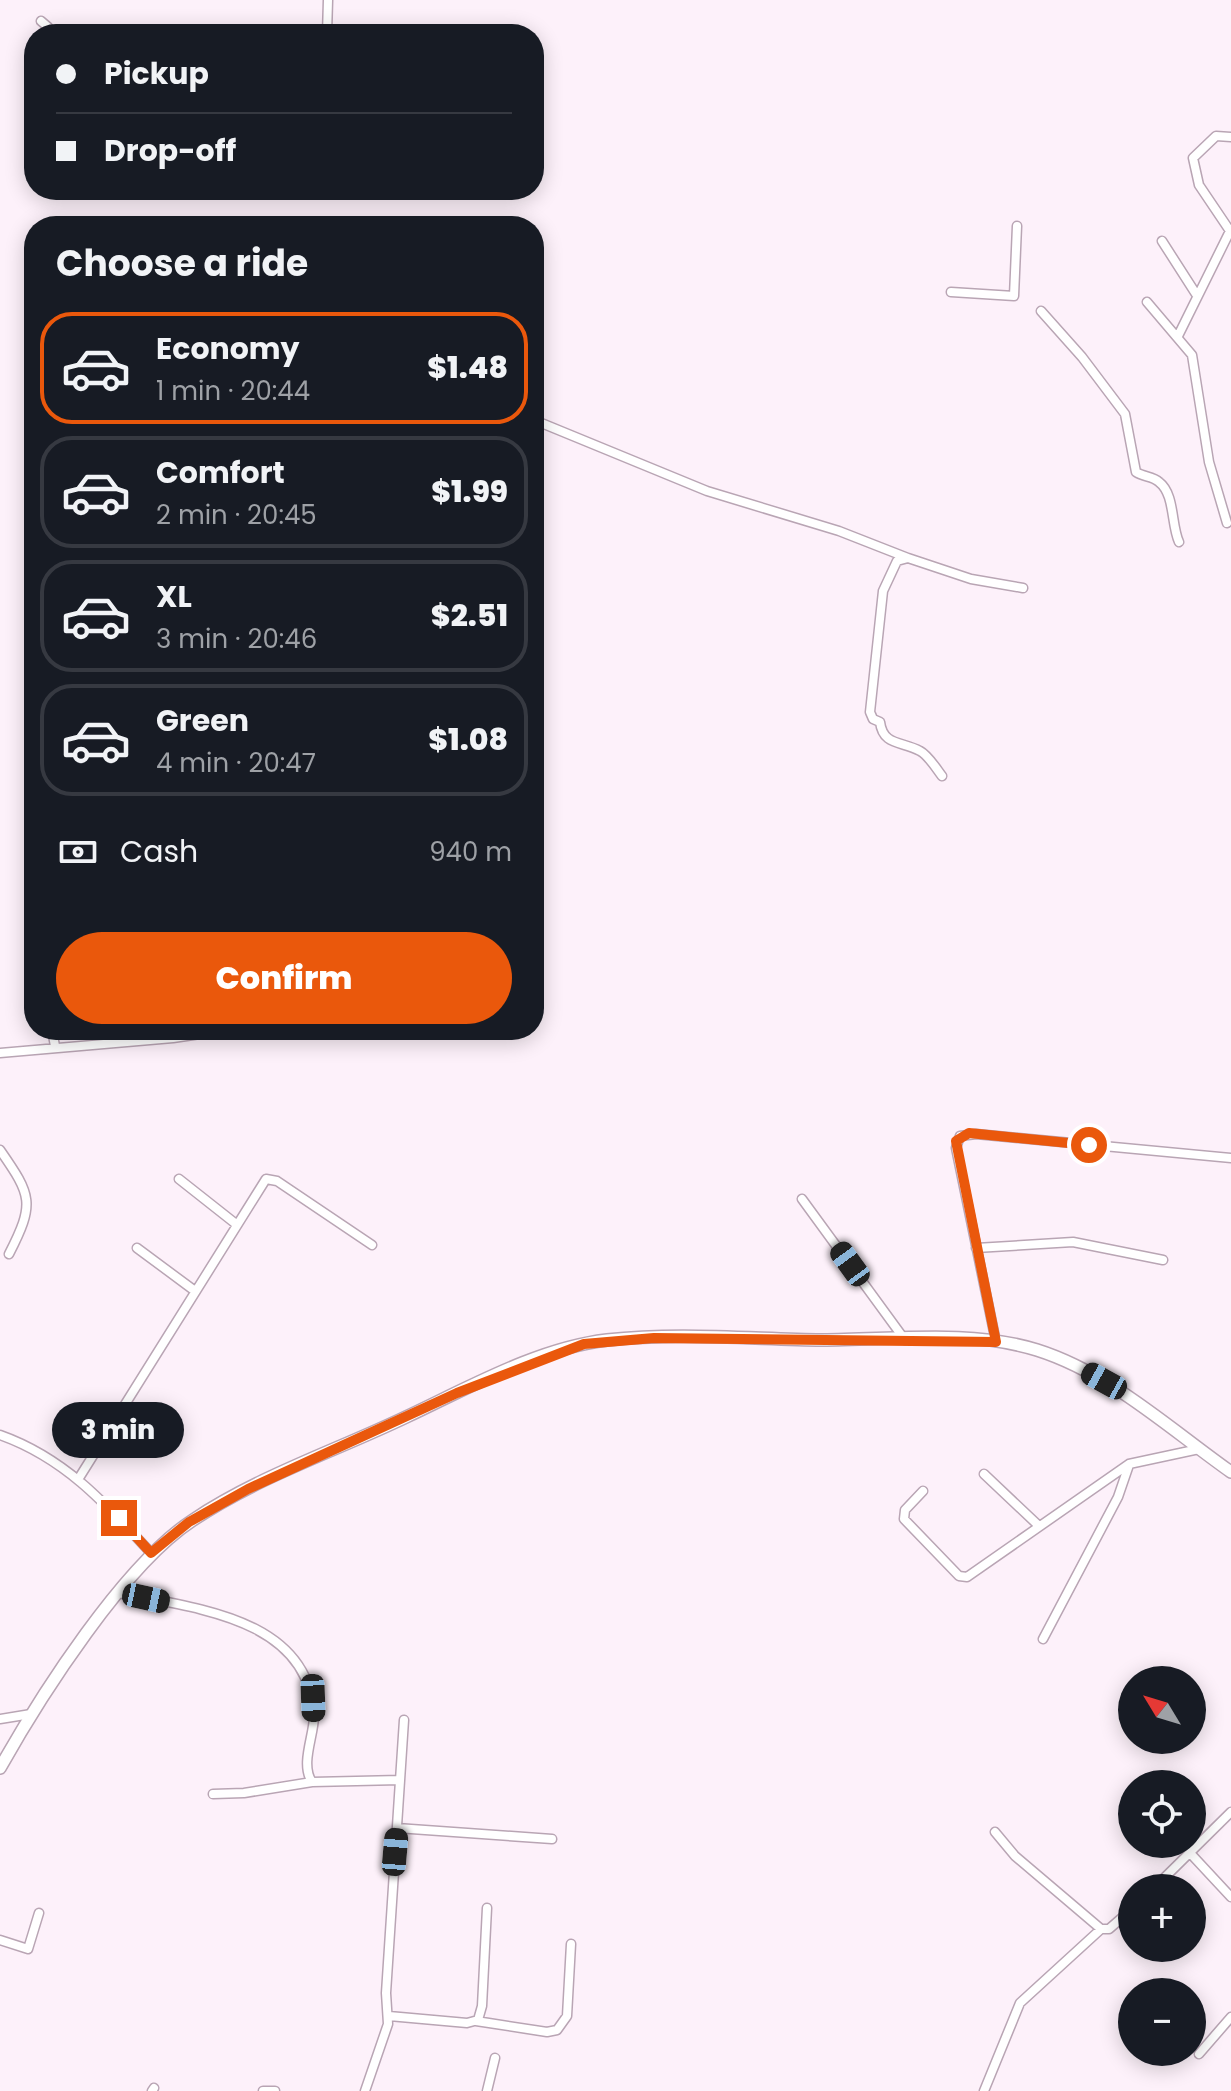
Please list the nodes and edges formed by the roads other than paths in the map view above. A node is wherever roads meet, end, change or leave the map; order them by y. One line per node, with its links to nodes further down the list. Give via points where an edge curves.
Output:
1 (328, 0): 4 (street)
2 (41, 21): 3 (street)
3 (44, 24)
4 (327, 24)
5 (1231, 137): 9 (street, via 1216,136 1193,158 1199,185 1230,231)
6 (1017, 226): 8 (street, via 1014,296)
7 (1162, 241): 9 (street)
8 (951, 292)
9 (1196, 294): 12 (street)
10 (1147, 302): 12 (street)
11 (1041, 311): 15 (street, via 1125,414 1136,472 1164,488)
12 (1178, 336): 14 (street, via 1195,365 1209,462)
13 (544, 424): 16 (street, via 707,491)
14 (1227, 523)
15 (1179, 542)
16 (908, 558): 17 (street, via 971,579); 18 (street, via 897,561 883,591 870,712 888,740 922,751)
17 (1023, 588)
18 (942, 776)
19 (54, 1040): 21 (street)
20 (115, 1040): 21 (street)
21 (55, 1046): 22 (street)
22 (0, 1053)
23 (0, 1150): 31 (street, via 24,1184 30,1204)
24 (1231, 1158): 30 (street, via 964,1134 956,1148)
25 (179, 1179): 27 (street)
26 (802, 1199): 34 (street)
27 (236, 1224): 28 (street, via 269,1178); 33 (street)
28 (372, 1245)
29 (137, 1248): 33 (street)
30 (976, 1248): 32 (street, via 1073,1242); 35 (street)
31 (9, 1254)
32 (1163, 1260)
33 (195, 1291): 41 (street)
34 (906, 1341): 35 (street); 44 (street, via 632,1339 573,1347 457,1393 225,1500)
35 (996, 1342): 37 (street, via 1077,1366)
36 (0, 1435): 41 (street, via 48,1455)
37 (1199, 1449): 38 (street); 39 (street)
38 (1129, 1464): 43 (street); 46 (street, via 1118,1497)
39 (1231, 1472)
40 (984, 1474): 43 (street)
41 (79, 1478): 44 (street)
42 (923, 1491): 43 (street, via 903,1516 959,1576 972,1574)
43 (1039, 1526)
44 (151, 1553): 45 (street)
45 (119, 1593): 47 (street); 52 (street, via 227,1615 255,1626 279,1647 311,1690 314,1722 307,1762)
46 (1043, 1639)
47 (31, 1714): 48 (street); 50 (street)
48 (0, 1719)
49 (404, 1720): 51 (street)
50 (0, 1768)
51 (400, 1780): 52 (street); 55 (street)
52 (312, 1782): 53 (street)
53 (213, 1794)
54 (1231, 1812): 57 (street)
55 (397, 1828): 58 (street); 69 (street)
56 (995, 1832): 66 (street, via 1015,1856)
57 (1206, 1837)
58 (552, 1839)
59 (1185, 1858): 61 (street)
60 (1195, 1858): 62 (street)
61 (1168, 1874)
62 (1231, 1897)
63 (487, 1908): 71 (street, via 481,2017)
64 (39, 1913): 67 (street, via 28,1949)
65 (1118, 1922): 66 (street)
66 (1101, 1929): 78 (street, via 1020,2003)
67 (0, 1940)
68 (571, 1944): 71 (street, via 567,2016 557,2030)
69 (389, 2016): 71 (street); 76 (street)
70 (1231, 2017): 72 (street)
71 (476, 2021)
72 (1206, 2046)
73 (495, 2058): 77 (street)
74 (263, 2091): 75 (street)
75 (275, 2091)
76 (365, 2091)
77 (487, 2091)
78 (984, 2091)

